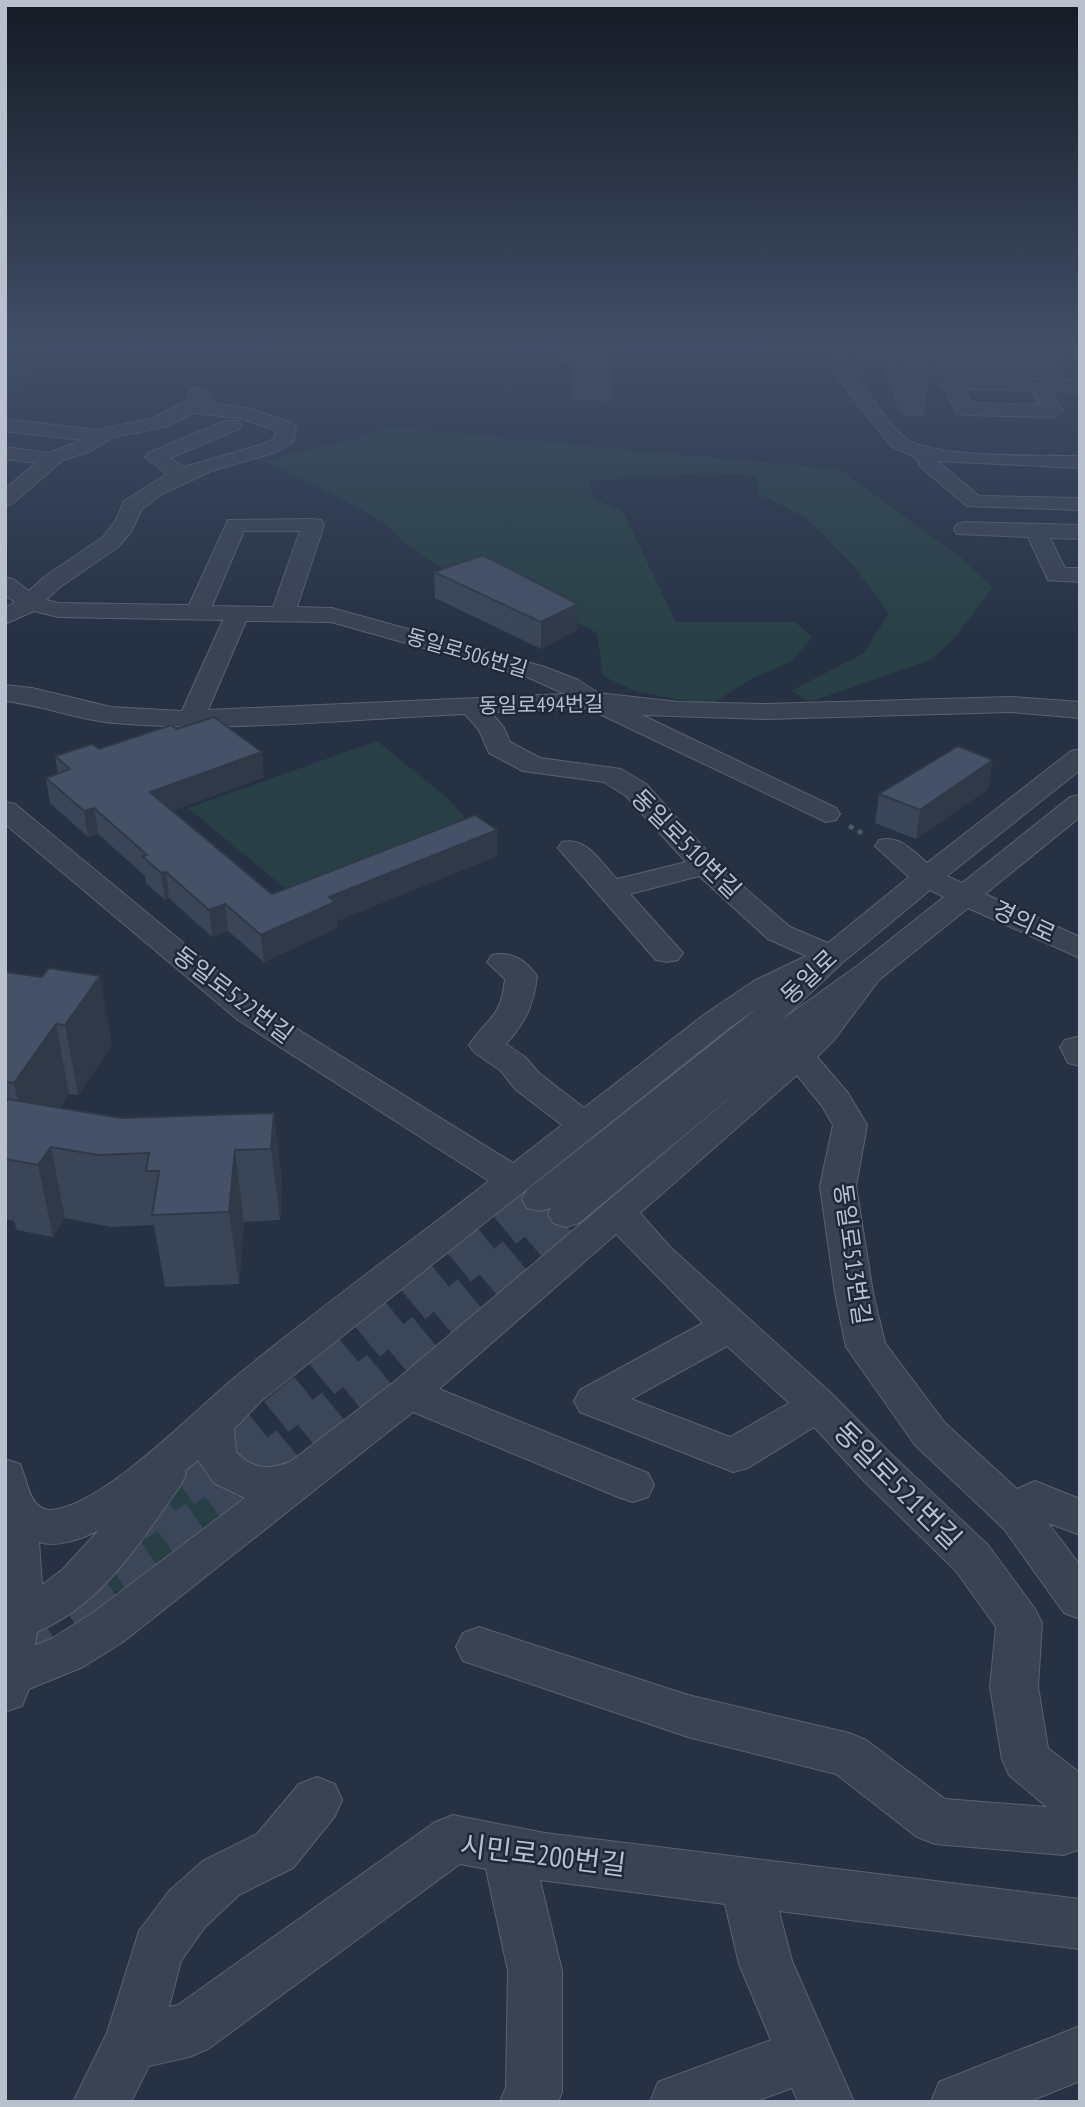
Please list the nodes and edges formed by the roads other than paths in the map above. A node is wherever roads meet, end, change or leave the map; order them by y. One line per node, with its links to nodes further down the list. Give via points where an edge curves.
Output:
1 (92, 441): 7 (street)
2 (193, 441): 9 (street, via 155,457)
3 (283, 441): 9 (street)
4 (897, 441): 6 (street)
5 (5, 453): 7 (street)
6 (923, 453): 8 (street); 11 (street, via 929,464 974,502)
7 (51, 459): 10 (street)
8 (1080, 462)
9 (182, 475): 17 (street, via 132,506 129,521 116,538)
10 (8, 495)
11 (1080, 504)
12 (965, 529): 13 (street)
13 (1035, 531): 14 (street); 15 (street, via 1056,575)
14 (1080, 532)
15 (1080, 575)
16 (5, 583): 17 (street, 동일로506번길)
17 (31, 603): 18 (street, 동일로506번길, via 58,610); 21 (street)
18 (198, 612): 19 (street, 동일로506번길); 20 (street, via 236,525 313,525)
19 (238, 612): 20 (street, 동일로506번길); 26 (street)
20 (283, 613): 23 (street, 동일로506번길, via 332,615 497,661 569,685)
21 (5, 617)
22 (5, 693): 26 (street, 동일로494번길, via 111,715)
23 (592, 700): 24 (street, 동일로494번길); 25 (street, 동일로494번길, via 702,712 1006,705); 30 (street, 동일로506번길)
24 (472, 706): 26 (street, 동일로494번길); 33 (street, 동일로510번길, via 491,728 498,747 533,765 611,775 635,790)
25 (1080, 710)
26 (191, 719)
27 (1080, 757): 34 (street, 동일로)
28 (5, 810): 46 (street, 동일로522번길, via 249,1013)
29 (1076, 811): 36 (street, 동일로)
30 (826, 814)
31 (889, 846): 34 (street)
32 (572, 848): 35 (street)
33 (705, 866): 35 (street); 39 (street, 동일로510번길, via 779,933)
34 (926, 877): 36 (street); 39 (street, 동일로)
35 (610, 890): 38 (street)
36 (967, 896): 37 (street, 경의로); 41 (street, 동일로)
37 (1080, 949)
38 (667, 953)
39 (831, 956): 45 (street, via 765,988); 46 (street, 동일로, via 769,1015)
40 (503, 962): 45 (street, via 521,976 518,1006 486,1045)
41 (868, 973): 43 (street); 46 (street, 동일로)
42 (1080, 1047): 44 (street)
43 (799, 1056): 47 (street); 56 (street, 동일로513번길, via 850,1125 838,1186 866,1347 930,1434)
44 (1080, 1056)
45 (584, 1125): 46 (street)
46 (540, 1198): 51 (street)
47 (617, 1212): 48 (street, 동일로521번길); 49 (street)
48 (730, 1326): 50 (street, 동일로521번길); 50 (street, via 594,1401 733,1456)
49 (408, 1393): 53 (street); 55 (street)
50 (818, 1405): 63 (street, 동일로521번길, via 972,1558 1019,1623 1014,1688 1026,1759)
51 (226, 1408): 52 (street); 53 (street, via 213,1427 212,1438 218,1459 229,1472 244,1481 267,1485)
52 (194, 1438): 54 (street, via 108,1505 61,1528 36,1525 22,1517); 59 (street, via 92,1572 64,1596)
53 (313, 1469): 61 (street, via 107,1628)
54 (5, 1477): 59 (street, via 19,1571)
55 (633, 1485)
56 (1019, 1517): 57 (street, via 1035,1498); 58 (street, 동일로513번길)
57 (1080, 1518)
58 (1080, 1600)
59 (10, 1624): 61 (street)
60 (479, 1647): 63 (street, via 688,1716 849,1755 935,1821 1064,1832)
61 (6, 1682)
62 (317, 1800): 67 (street, via 275,1851 220,1878 187,1909 158,1949)
63 (1080, 1805)
64 (504, 1848): 65 (street, 시민로200번길); 67 (street, 시민로200번길, via 453,1839 189,2030); 70 (street, via 535,1971)
65 (745, 1881): 66 (street, 시민로200번길); 69 (street, via 765,1964)
66 (1080, 1924)
67 (132, 2042): 71 (street)
68 (1080, 2053): 73 (street)
69 (816, 2078): 72 (street)
70 (536, 2098)
71 (101, 2102)
72 (678, 2102)
73 (960, 2102)

